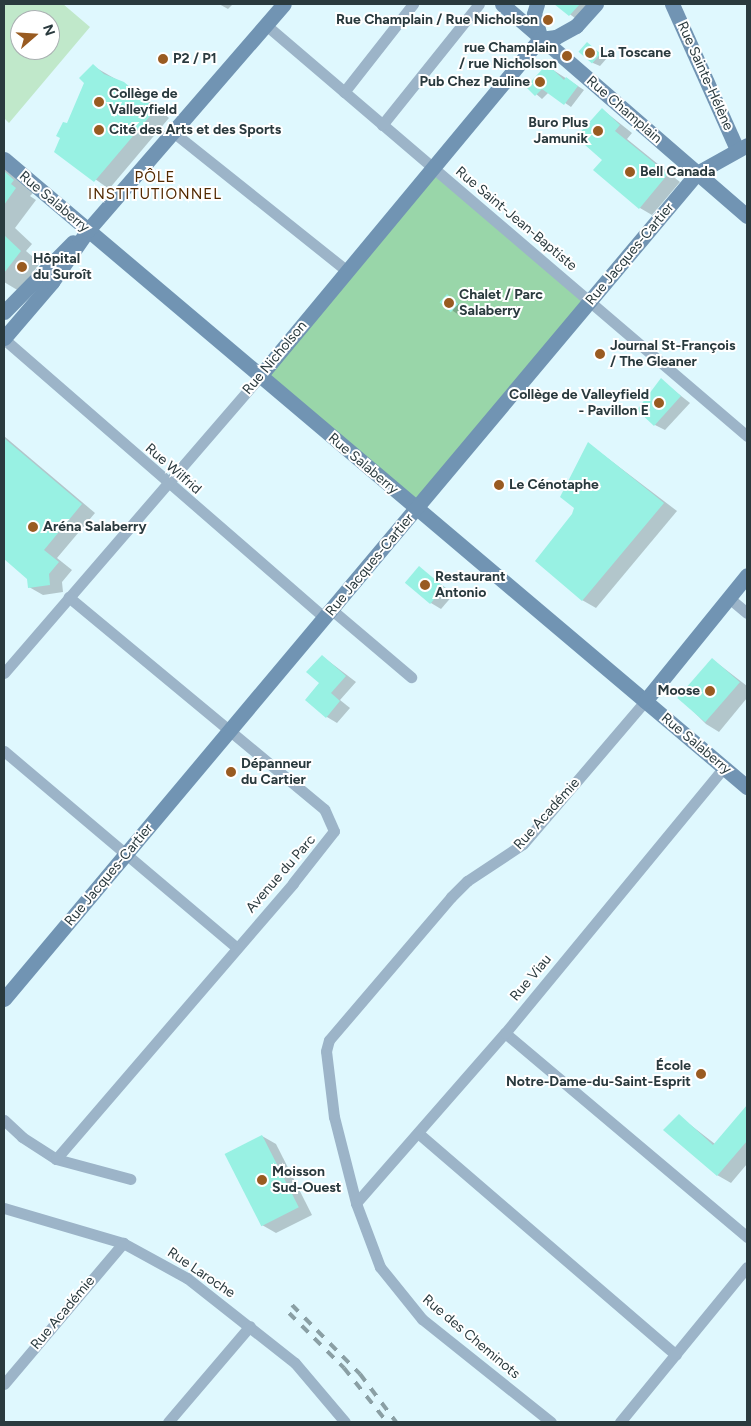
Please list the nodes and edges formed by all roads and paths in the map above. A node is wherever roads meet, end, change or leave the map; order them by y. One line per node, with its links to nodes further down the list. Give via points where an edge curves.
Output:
1 (284, 4): 8 (street)
2 (413, 4): 10 (street)
3 (479, 4): 11 (street)
4 (502, 4): 9 (street, Rue Champlain)
5 (537, 4): 9 (street, via 534,24)
6 (596, 4): 9 (street, via 576,26 556,37)
7 (672, 4): 13 (street, Rue Sainte-Hélène)
8 (266, 26): 10 (street, Rue Saint-Jean-Baptiste); 12 (street)
9 (540, 39): 15 (street, Rue Nicholson); 16 (street, Rue Champlain)
10 (344, 92): 11 (street, Rue Saint-Jean-Baptiste)
11 (382, 125): 15 (street, Rue Saint-Jean-Baptiste)
12 (173, 132): 18 (street); 19 (street)
13 (742, 147): 16 (street, Rue Jacques-Cartier)
14 (4, 159): 18 (street, Rue Salaberry)
15 (433, 168): 19 (street, Rue Nicholson); 20 (street, Rue Saint-Jean-Baptiste)
16 (697, 173): 17 (street, Rue Champlain); 20 (street, Rue Jacques-Cartier)
17 (747, 216)
18 (88, 230): 21 (street); 22 (street, via 52,282); 23 (street, Rue Salaberry)
19 (348, 271): 23 (street, Rue Nicholson)
20 (590, 302): 24 (street, Rue Saint-Jean-Baptiste); 26 (street, Rue Jacques-Cartier)
21 (4, 312)
22 (4, 339): 25 (street, Rue Wilfrid)
23 (260, 376): 25 (street, Rue Nicholson); 26 (street, Rue Salaberry)
24 (747, 436)
25 (167, 484): 28 (street, Rue Nicholson); 31 (street, Rue Wilfrid)
26 (417, 510): 31 (street, Rue Jacques-Cartier); 34 (street, Rue Salaberry)
27 (747, 575): 29 (street, Rue Académie)
28 (69, 597): 32 (street, Rue Nicholson); 35 (street, Avenue du Parc)
29 (729, 598): 30 (street); 34 (street, Rue Académie)
30 (747, 613)
31 (329, 614): 33 (street, Rue Wilfrid); 35 (street, Rue Jacques-Cartier)
32 (4, 673)
33 (411, 677)
34 (645, 701): 37 (street, Rue Salaberry); 43 (street, Rue Académie, via 523,844 467,882 451,897 329,1040)
35 (229, 732): 39 (street, Rue Jacques-Cartier); 40 (street, Avenue du Parc, via 324,809 334,831 330,840)
36 (4, 751): 39 (street)
37 (724, 767): 38 (street, Rue Salaberry); 42 (street, Rue Viau)
38 (747, 786)
39 (126, 855): 40 (street); 41 (street, Rue Jacques-Cartier)
40 (237, 948): 46 (street, Avenue du Parc)
41 (4, 999)
42 (505, 1033): 45 (street, Rue Viau); 50 (street)
43 (326, 1065): 48 (street, Rue des Cheminots, via 334,1117)
44 (4, 1120): 46 (street, via 22,1137)
45 (418, 1133): 48 (street, Rue Viau); 54 (street)
46 (56, 1158): 47 (street)
47 (130, 1178)
48 (356, 1203): 58 (street, Rue des Cheminots, via 380,1267 401,1297 422,1319)
49 (4, 1208): 51 (street, Rue Laroche)
50 (747, 1237)
51 (123, 1243): 53 (street, Rue Laroche, via 187,1278); 55 (street, Rue Académie)
52 (747, 1267): 54 (street)
53 (250, 1326): 56 (street); 57 (street, Rue Laroche, via 295,1363)
54 (676, 1355): 59 (street)
55 (4, 1384)
56 (168, 1422)
57 (345, 1422)
58 (551, 1422)
59 (620, 1422)

